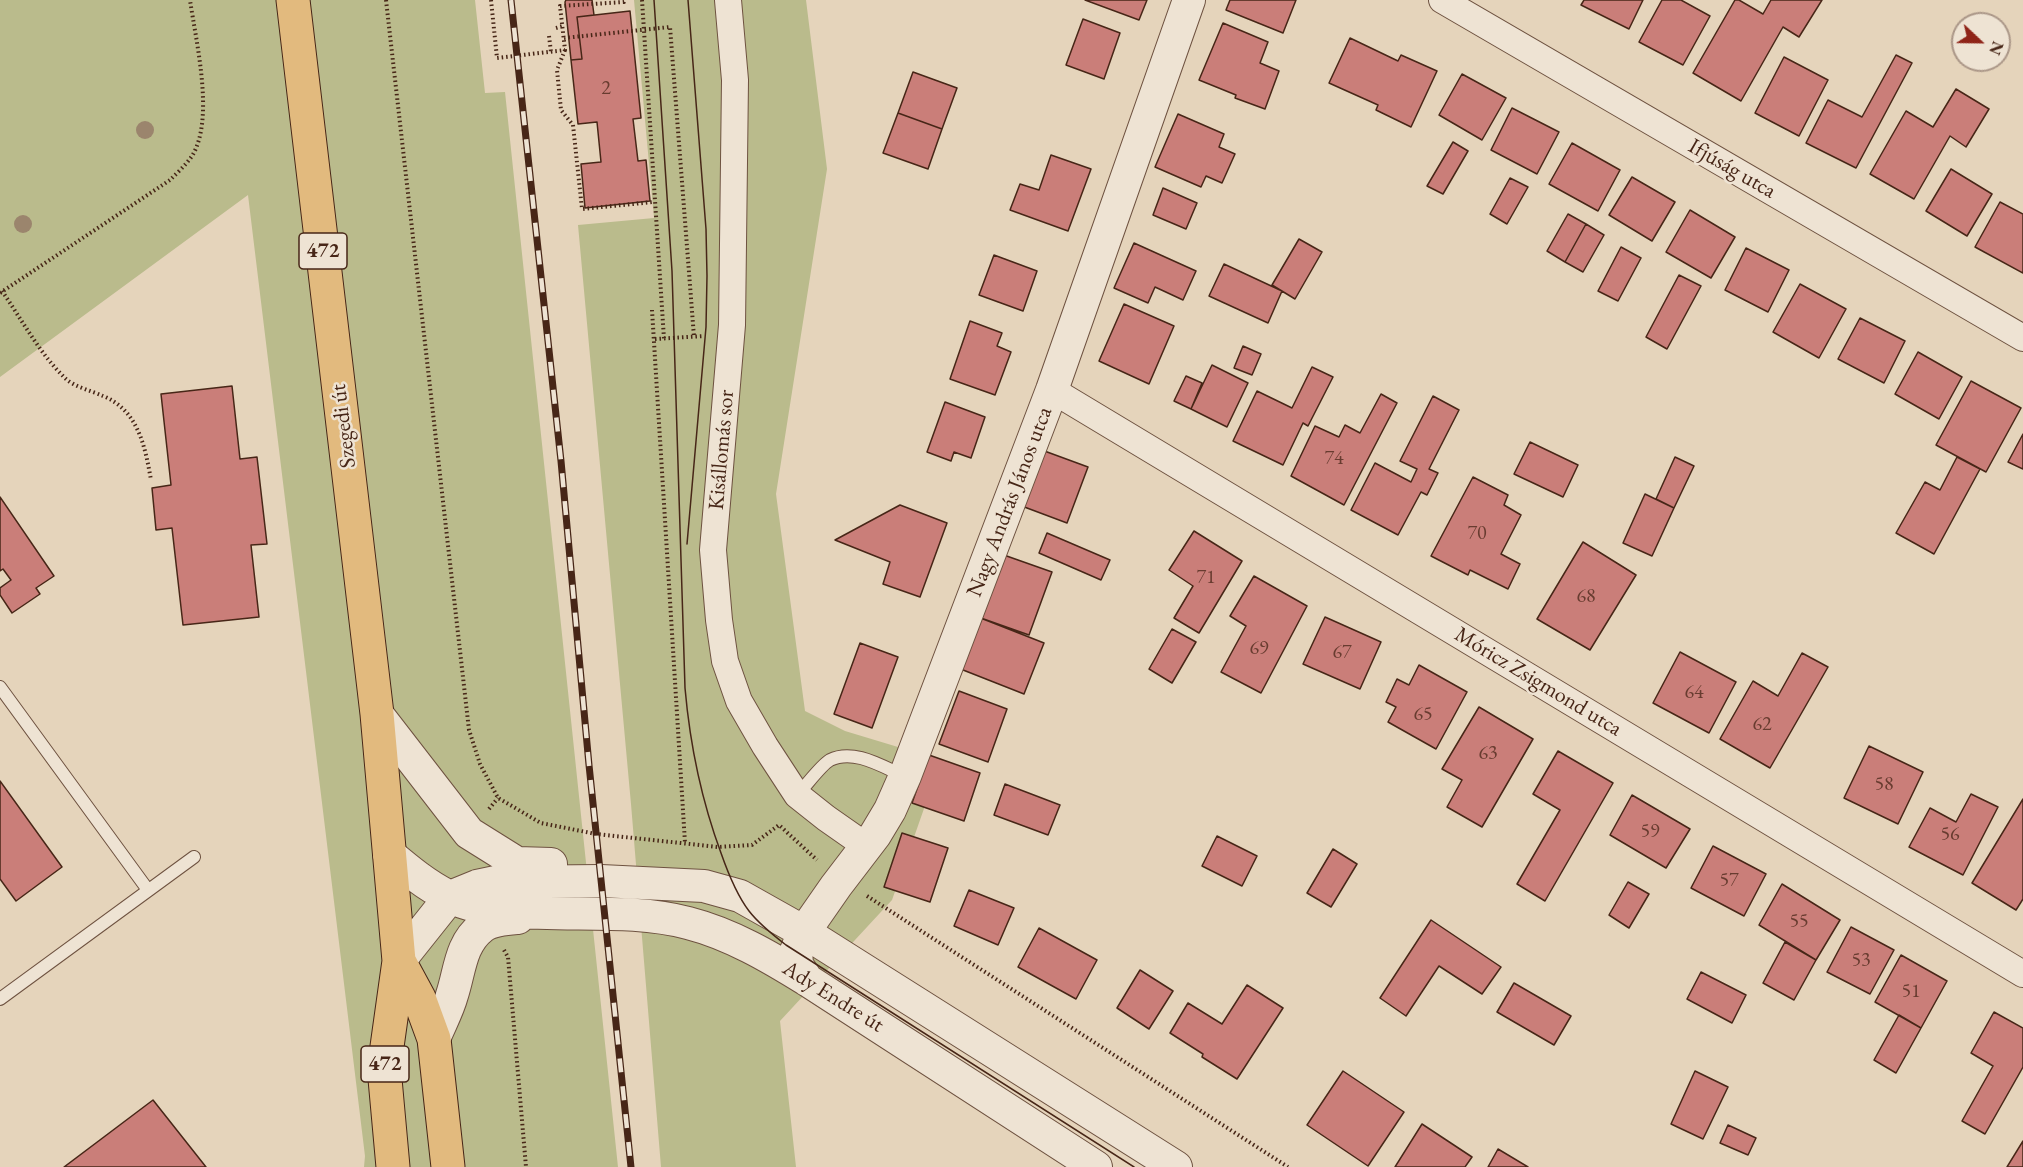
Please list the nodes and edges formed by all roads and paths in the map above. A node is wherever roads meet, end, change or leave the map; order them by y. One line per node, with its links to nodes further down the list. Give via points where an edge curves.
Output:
1 (190, 0): 18 (path, via 204,105 201,134 192,156 170,180)
2 (293, 0): 26 (main road, Szegedi út / 472)
3 (386, 0): 29 (path, via 469,730 480,764 498,798 541,823 596,834)
4 (491, 0): 16 (path, via 497,58)
5 (626, 0): 10 (path, via 560,6)
6 (642, 0): 12 (path)
7 (728, 0): 28 (street, Kisállomás sor, via 735,80 731,333 713,550 719,620 725,661 739,701)
8 (1189, 0): 23 (street, Nagy András János utca)
9 (1442, 0): 20 (street, Ifjúság utca)
10 (563, 26): 11 (path); 14 (path)
11 (556, 28)
12 (644, 29): 14 (path); 22 (path); 22 (path, via 670,27 694,337)
13 (549, 36): 16 (path)
14 (564, 38): 15 (path)
15 (565, 50): 16 (path); 17 (path, via 557,70 561,110 573,124 582,209)
16 (551, 52)
17 (653, 202)
18 (1, 292): 24 (path, via 67,380 117,401 127,412 146,451)
19 (652, 310): 21 (path)
20 (2023, 338)
21 (654, 339): 22 (path); 29 (path)
22 (664, 339)
23 (1052, 390): 27 (street, Nagy András János utca); 43 (street, Móricz Zsigmond utca)
24 (152, 480)
25 (0, 687): 35 (lane)
26 (377, 714): 31 (main road, Szegedi út / 472); 34 (street, via 469,833 500,854 517,863 627,865 652,870)
27 (905, 777): 28 (lane, via 867,760 843,757 830,760); 30 (street, Nagy András János utca, via 890,810)
28 (797, 795): 30 (street, Kisállomás sor)
29 (685, 843): 33 (path, via 718,848 752,845 779,825)
30 (866, 846): 33 (street, Nagy András János utca)
31 (389, 854): 36 (street, via 419,879); 41 (main road, 472)
32 (194, 857): 35 (lane)
33 (838, 883): 37 (street, via 806,909); 40 (street, Nagy András János utca); 42 (street, via 831,901 833,935 838,949); 53 (path)
34 (670, 884): 36 (street, Ady Endre út, via 496,882); 37 (street, Ady Endre út, via 704,886 740,896)
35 (148, 890): 46 (lane)
36 (450, 897): 38 (street, via 486,908); 41 (street)
37 (765, 909): 40 (street, Ady Endre út)
38 (539, 914): 39 (street, Ady Endre út, via 604,914); 47 (street, via 492,922 473,936 463,951 452,995)
39 (688, 923): 40 (street, via 771,948 791,943); 44 (street, Ady Endre út, via 759,951)
40 (804, 932): 42 (street, Ady Endre út); 44 (street, Nagy András János utca, via 796,951 796,965)
41 (399, 961): 47 (main road, 472, via 419,998); 48 (main road, 472, via 384,1068)
42 (866, 971): 52 (street, Ady Endre út)
43 (2023, 974)
44 (807, 980): 51 (street, Ady Endre út)
45 (511, 993): 50 (path)
46 (0, 999)
47 (434, 1039): 49 (main road, 472)
48 (393, 1167)
49 (448, 1167)
50 (526, 1167)
51 (1096, 1167)
52 (1176, 1167)
53 (1288, 1167)

